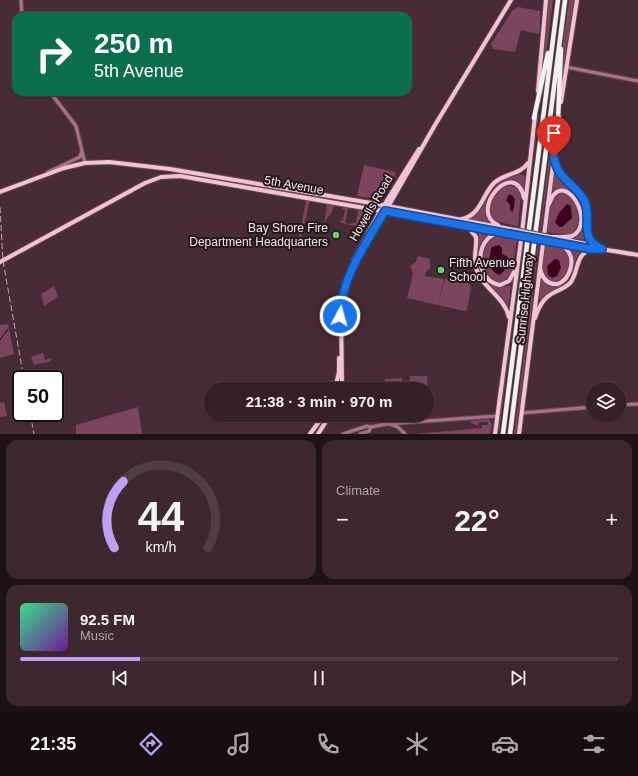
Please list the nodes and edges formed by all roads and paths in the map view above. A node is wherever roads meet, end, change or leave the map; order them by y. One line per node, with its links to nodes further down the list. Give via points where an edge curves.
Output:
1 (21, 0): 7 (street)
2 (511, 0): 22 (main road, Howells Road, via 433,129 405,170)
3 (546, 0): 13 (main road, Sunrise Highway, via 543,50)
4 (558, 0): 8 (highway, Sunrise Highway)
5 (565, 0): 9 (highway, Sunrise Highway)
6 (578, 0): 10 (main road, Sunrise Highway)
7 (22, 12)
8 (556, 16): 13 (highway); 57 (highway, Sunrise Highway)
9 (561, 30): 14 (highway); 58 (highway, Sunrise Highway)
10 (566, 67): 11 (street); 14 (main road, Sunrise Highway)
11 (638, 81)
12 (53, 96): 15 (street, via 74,122)
13 (534, 118): 17 (main road, Sunrise Highway)
14 (558, 120): 16 (main road, Sunrise Highway)
15 (82, 150): 18 (street); 19 (street, via 80,157)
16 (554, 157): 24 (main road, Sunrise Highway); 30 (main road, via 559,173 578,191 585,202 587,233)
17 (529, 160): 21 (main road, Sunrise Highway); 25 (main road, via 522,170 505,176 494,184 472,216)
18 (85, 163): 19 (main road, 5th Avenue); 22 (main road, 5th Avenue, via 109,162 186,172)
19 (48, 172): 20 (main road, 5th Avenue)
20 (0, 192)
21 (525, 202): 27 (main road, via 522,190 514,184 505,183 495,191 489,204 489,218); 36 (main road, Sunrise Highway)
22 (386, 206): 23 (main road, Howells Road); 25 (main road, 5th Avenue)
23 (383, 211): 26 (main road, 5th Avenue); 35 (main road, 5th Avenue, via 270,190 170,176 144,183); 37 (main road, Howells Road, via 345,277)
24 (546, 212): 28 (main road, via 553,195 558,191 564,191 575,198 581,213 580,225 574,234); 34 (main road, Sunrise Highway)
25 (458, 220): 27 (main road, 5th Avenue)
26 (467, 226): 27 (main road, 5th Avenue); 38 (main road, via 476,237 474,259 478,273 505,305)
27 (505, 230): 28 (main road, 5th Avenue, bridge); 36 (main road, via 492,235 484,242 480,255 483,271 491,282 502,285 511,280)
28 (550, 238): 29 (main road, 5th Avenue); 30 (main road, 5th Avenue)
29 (557, 242): 31 (main road, 5th Avenue); 34 (main road, via 566,248 570,256 570,270 563,281 554,284 545,281 541,274)
30 (597, 247): 32 (main road, 5th Avenue)
31 (591, 249): 32 (main road, 5th Avenue); 39 (main road, via 580,256 569,284 542,302)
32 (602, 249): 33 (main road, 5th Avenue)
33 (638, 255)
34 (540, 258): 39 (main road, Sunrise Highway)
35 (0, 262)
36 (517, 264): 38 (main road, Sunrise Highway)
37 (340, 302): 40 (main road); 41 (main road)
38 (509, 320): 46 (main road, Sunrise Highway)
39 (533, 326): 45 (main road, Sunrise Highway)
40 (337, 382)
41 (342, 382)
42 (638, 404): 43 (street)
43 (626, 405)
44 (586, 408): 45 (street)
45 (522, 413): 59 (main road, Sunrise Highway)
46 (497, 416): 49 (street); 56 (main road, Sunrise Highway)
47 (319, 422): 51 (main road)
48 (326, 422): 52 (main road)
49 (386, 424): 50 (street); 55 (street, via 398,427)
50 (371, 427): 53 (street); 54 (street)
51 (310, 434)
52 (318, 434)
53 (343, 434)
54 (360, 434)
55 (405, 434)
56 (495, 434)
57 (503, 434)
58 (510, 434)
59 (519, 434)

